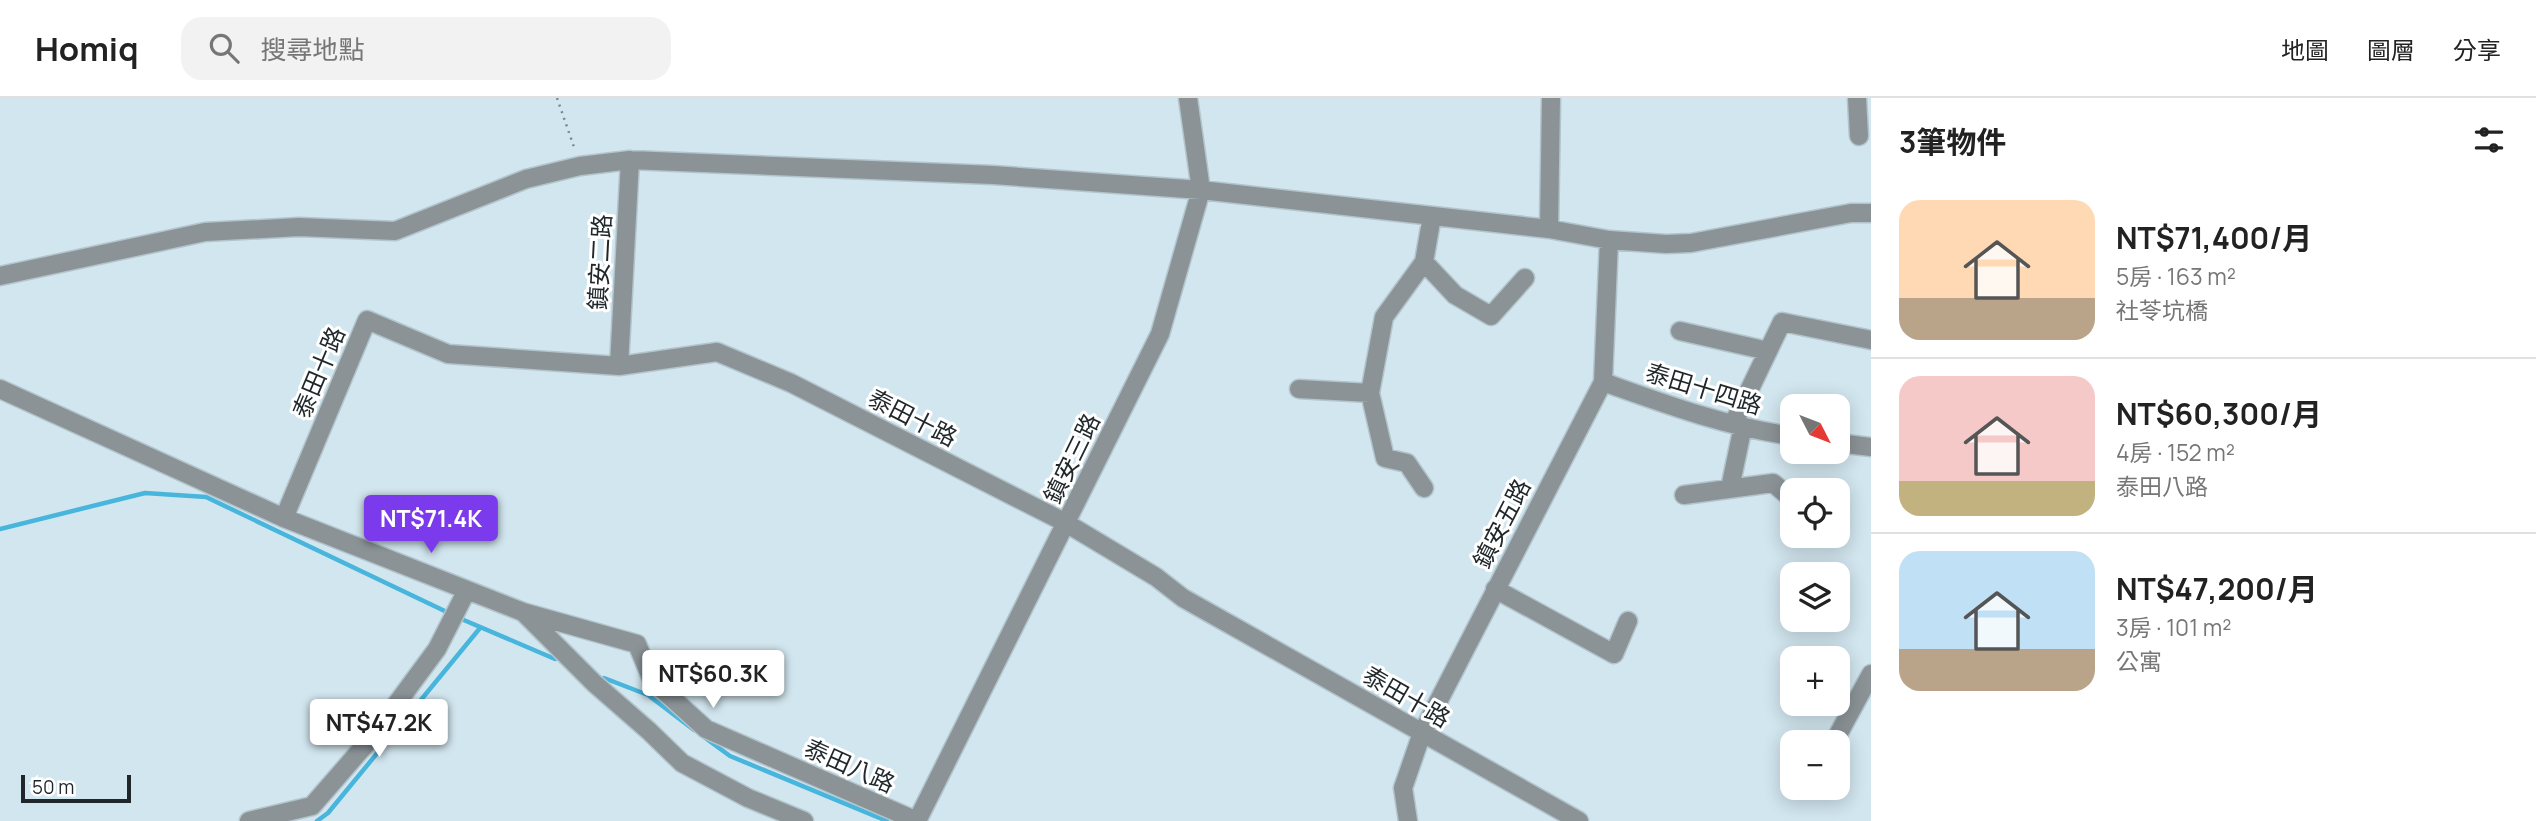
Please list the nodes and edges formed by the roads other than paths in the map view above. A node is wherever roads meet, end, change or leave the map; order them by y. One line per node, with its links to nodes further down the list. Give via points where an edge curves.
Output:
1 (1188, 98): 6 (street, 鎮安三路)
2 (1551, 98): 9 (street)
3 (1857, 98): 4 (street)
4 (1859, 136)
5 (630, 160): 6 (street, via 993,175); 12 (street, via 526,179 395,231 299,227 205,232); 17 (street, 鎮安二路)
6 (1201, 190): 8 (street); 31 (street, 鎮安三路, via 1160,334)
7 (1871, 213): 10 (street, via 1692,243)
8 (1433, 216): 9 (street); 11 (street)
9 (1549, 229): 10 (street)
10 (1609, 240): 18 (street, 鎮安五路)
11 (1424, 262): 13 (street, via 1455,295 1491,316); 21 (street, via 1384,317)
12 (0, 276)
13 (1525, 278)
14 (1681, 331): 16 (street)
15 (1871, 340): 16 (street, via 1782,322)
16 (1768, 351): 22 (street)
17 (619, 366): 30 (street, 泰田十路, via 448,355 367,320); 31 (street, 泰田十路, via 718,352 791,383)
18 (1603, 382): 22 (street, 泰田十四路); 32 (street, 鎮安五路)
19 (0, 389): 30 (street)
20 (1299, 389): 21 (street)
21 (1370, 393): 26 (street, via 1385,458 1407,463)
22 (1738, 425): 23 (street, 泰田十四路); 27 (street)
23 (1780, 434)
24 (1850, 444): 25 (street)
25 (1871, 447)
26 (1424, 488)
27 (1730, 488): 28 (street, via 1773,483); 29 (street)
28 (1780, 489)
29 (1684, 495)
30 (284, 518): 33 (street)
31 (1066, 523): 38 (street, 泰田十路, via 1183,597); 41 (street, 鎮安三路)
32 (1495, 589): 35 (street, via 1614,654); 38 (street, 鎮安五路)
33 (467, 590): 34 (street); 39 (street, via 437,649 372,737 312,806)
34 (523, 612): 40 (street, via 682,764); 41 (street, 泰田八路, via 637,644 652,680 706,729)
35 (1628, 621)
36 (1871, 674): 37 (street)
37 (1841, 730)
38 (1422, 733): 42 (street, 鎮安五路, via 1403,788); 43 (street, 泰田十路)
39 (249, 821)
40 (804, 821)
41 (917, 821)
42 (1408, 821)
43 (1579, 821)

